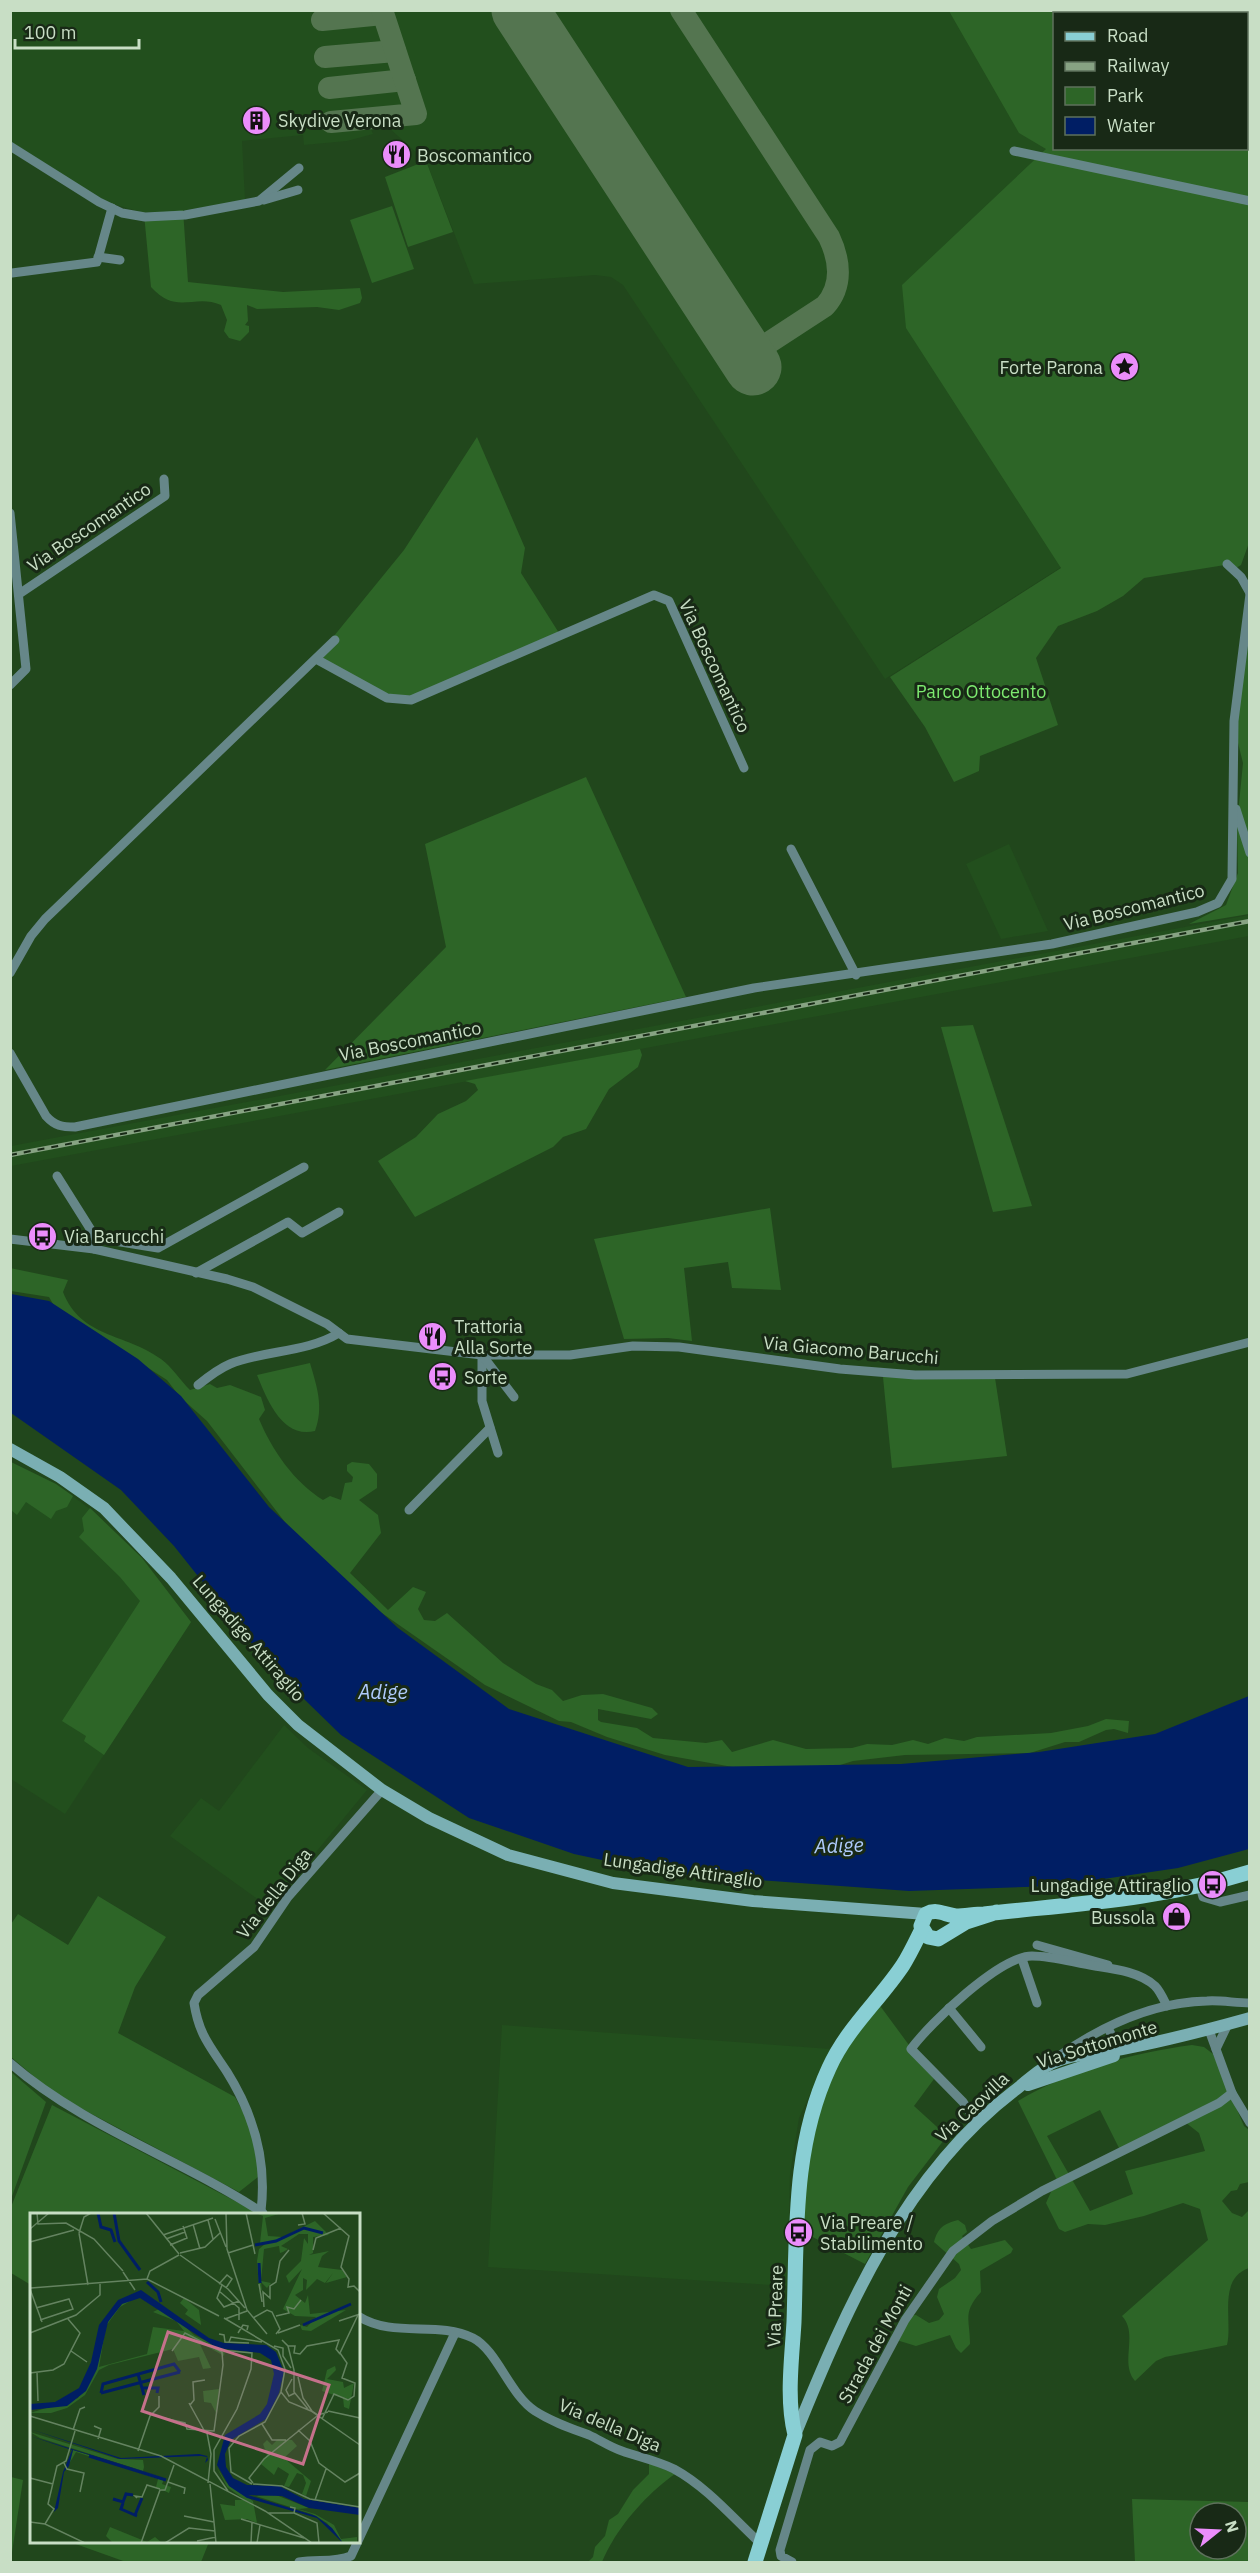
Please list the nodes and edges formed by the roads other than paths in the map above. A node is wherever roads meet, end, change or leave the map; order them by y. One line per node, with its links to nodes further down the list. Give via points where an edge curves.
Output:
1 (10, 146): 7 (street)
2 (1014, 151): 6 (street)
3 (299, 168): 5 (street)
4 (298, 190): 5 (street)
5 (258, 201): 7 (street, via 185,215 145,217)
6 (1250, 201)
7 (112, 208): 8 (street)
8 (98, 257): 9 (street); 10 (street, via 97,262)
9 (120, 260)
10 (12, 273)
11 (164, 479): 14 (street, Via Boscomantico, via 165,496)
12 (10, 513): 14 (street, Via Boscomantico)
13 (1227, 564): 15 (street, via 1241,577)
14 (19, 594): 18 (street, Via Boscomantico, via 26,669)
15 (1250, 594): 20 (street, Via Boscomantico, via 1234,721)
16 (335, 640): 17 (street)
17 (316, 659): 19 (street, Via Boscomantico, via 387,698 411,700 654,595 662,596 669,601); 23 (street, via 45,919)
18 (10, 685)
19 (744, 768)
20 (1234, 807): 22 (street); 24 (street, Via Boscomantico, via 1232,879 1218,903 1197,912 1052,944)
21 (791, 849): 24 (street)
22 (1250, 853)
23 (10, 973)
24 (856, 975): 25 (street, Via Boscomantico, via 732,993 75,1126 52,1123)
25 (10, 1053)
26 (304, 1167): 29 (street, via 158,1248)
27 (57, 1176): 29 (street)
28 (339, 1212): 32 (street, via 302,1233 288,1222)
29 (96, 1238): 31 (street)
30 (10, 1239): 31 (street, Via Giacomo Barucchi)
31 (94, 1249): 32 (street, Via Giacomo Barucchi)
32 (196, 1273): 33 (street, Via Giacomo Barucchi, via 253,1287)
33 (339, 1333): 35 (street, Via Giacomo Barucchi, via 347,1339); 36 (street, via 328,1340 231,1364)
34 (1250, 1342): 35 (street, Via Giacomo Barucchi, via 1126,1374 915,1375 679,1347 633,1346 570,1355)
35 (482, 1355): 37 (street); 38 (street, via 482,1401)
36 (198, 1385)
37 (514, 1397)
38 (490, 1428): 40 (street); 41 (street)
39 (10, 1449): 42 (street, Lungadige Attiraglio, via 104,1508 171,1578 268,1695 298,1725)
40 (498, 1454)
41 (409, 1510)
42 (382, 1790): 47 (street, Lungadige Attiraglio, via 429,1818 508,1855 613,1883 753,1901 893,1910); 69 (street, Via della Diga, via 288,1897 254,1947 198,1995 194,2003 203,2038 228,2073 256,2131 262,2166)
43 (1249, 1874): 44 (main road, Lungadige Attiraglio)
44 (1200, 1886): 45 (street, via 1203,1897 1221,1902); 46 (main road, Lungadige Attiraglio, via 1121,1900)
45 (1250, 1895)
46 (997, 1912): 47 (main road, Lungadige Attiraglio, via 966,1922); 47 (main road, Lungadige Attiraglio, via 959,1916)
47 (932, 1926): 72 (main road, Via Preare, via 840,2045 818,2093 804,2138 793,2349 791,2418)
48 (1037, 1945): 50 (street, via 1103,1962)
49 (1022, 1959): 50 (street, via 1031,1956); 52 (street); 54 (street, via 991,1975)
50 (1115, 1970): 53 (street, via 1155,1986)
51 (1250, 2002): 53 (street, Via Caovilla, via 1208,2001)
52 (1037, 2003)
53 (1167, 2006): 57 (street, Via Caovilla)
54 (949, 2008): 60 (street); 67 (street, via 911,2049 963,2102)
55 (1250, 2018): 56 (street, Via Sottomonte)
56 (1228, 2024): 58 (street, Via Sottomonte); 61 (street)
57 (1108, 2028): 62 (street); 64 (street, Via Caovilla)
58 (1209, 2030): 59 (street, Via Sottomonte); 61 (street)
59 (1188, 2035): 62 (street, Via Sottomonte); 65 (street, Via Sottomonte, via 1058,2073)
60 (981, 2047)
61 (1216, 2049): 66 (street)
62 (1119, 2050): 64 (street, Via Sottomonte, via 1077,2055)
63 (10, 2063): 69 (street, Via della Diga, via 90,2118)
64 (1047, 2065): 65 (street, Via Caovilla)
65 (1016, 2090): 67 (street, Via Caovilla)
66 (1232, 2093): 68 (street); 78 (street, Strada dei Monti, via 1042,2191 992,2221 953,2251 905,2320 840,2442 832,2446 820,2442 810,2450 780,2550 781,2556)
67 (976, 2122): 72 (street, Via Caovilla, via 946,2153 907,2207 870,2269)
68 (1250, 2123)
69 (263, 2213)
70 (360, 2317): 71 (street, Via della Diga, via 387,2329)
71 (455, 2333): 73 (street); 75 (street, Via della Diga, via 474,2338 489,2350 501,2372 532,2409 560,2425 672,2469 695,2482)
72 (795, 2435): 75 (main road, Via Preare)
73 (360, 2537)
74 (357, 2543): 76 (street, via 351,2556 337,2562)
75 (760, 2543): 77 (main road, Via Preare)
76 (300, 2562)
77 (755, 2562)
78 (792, 2562)

